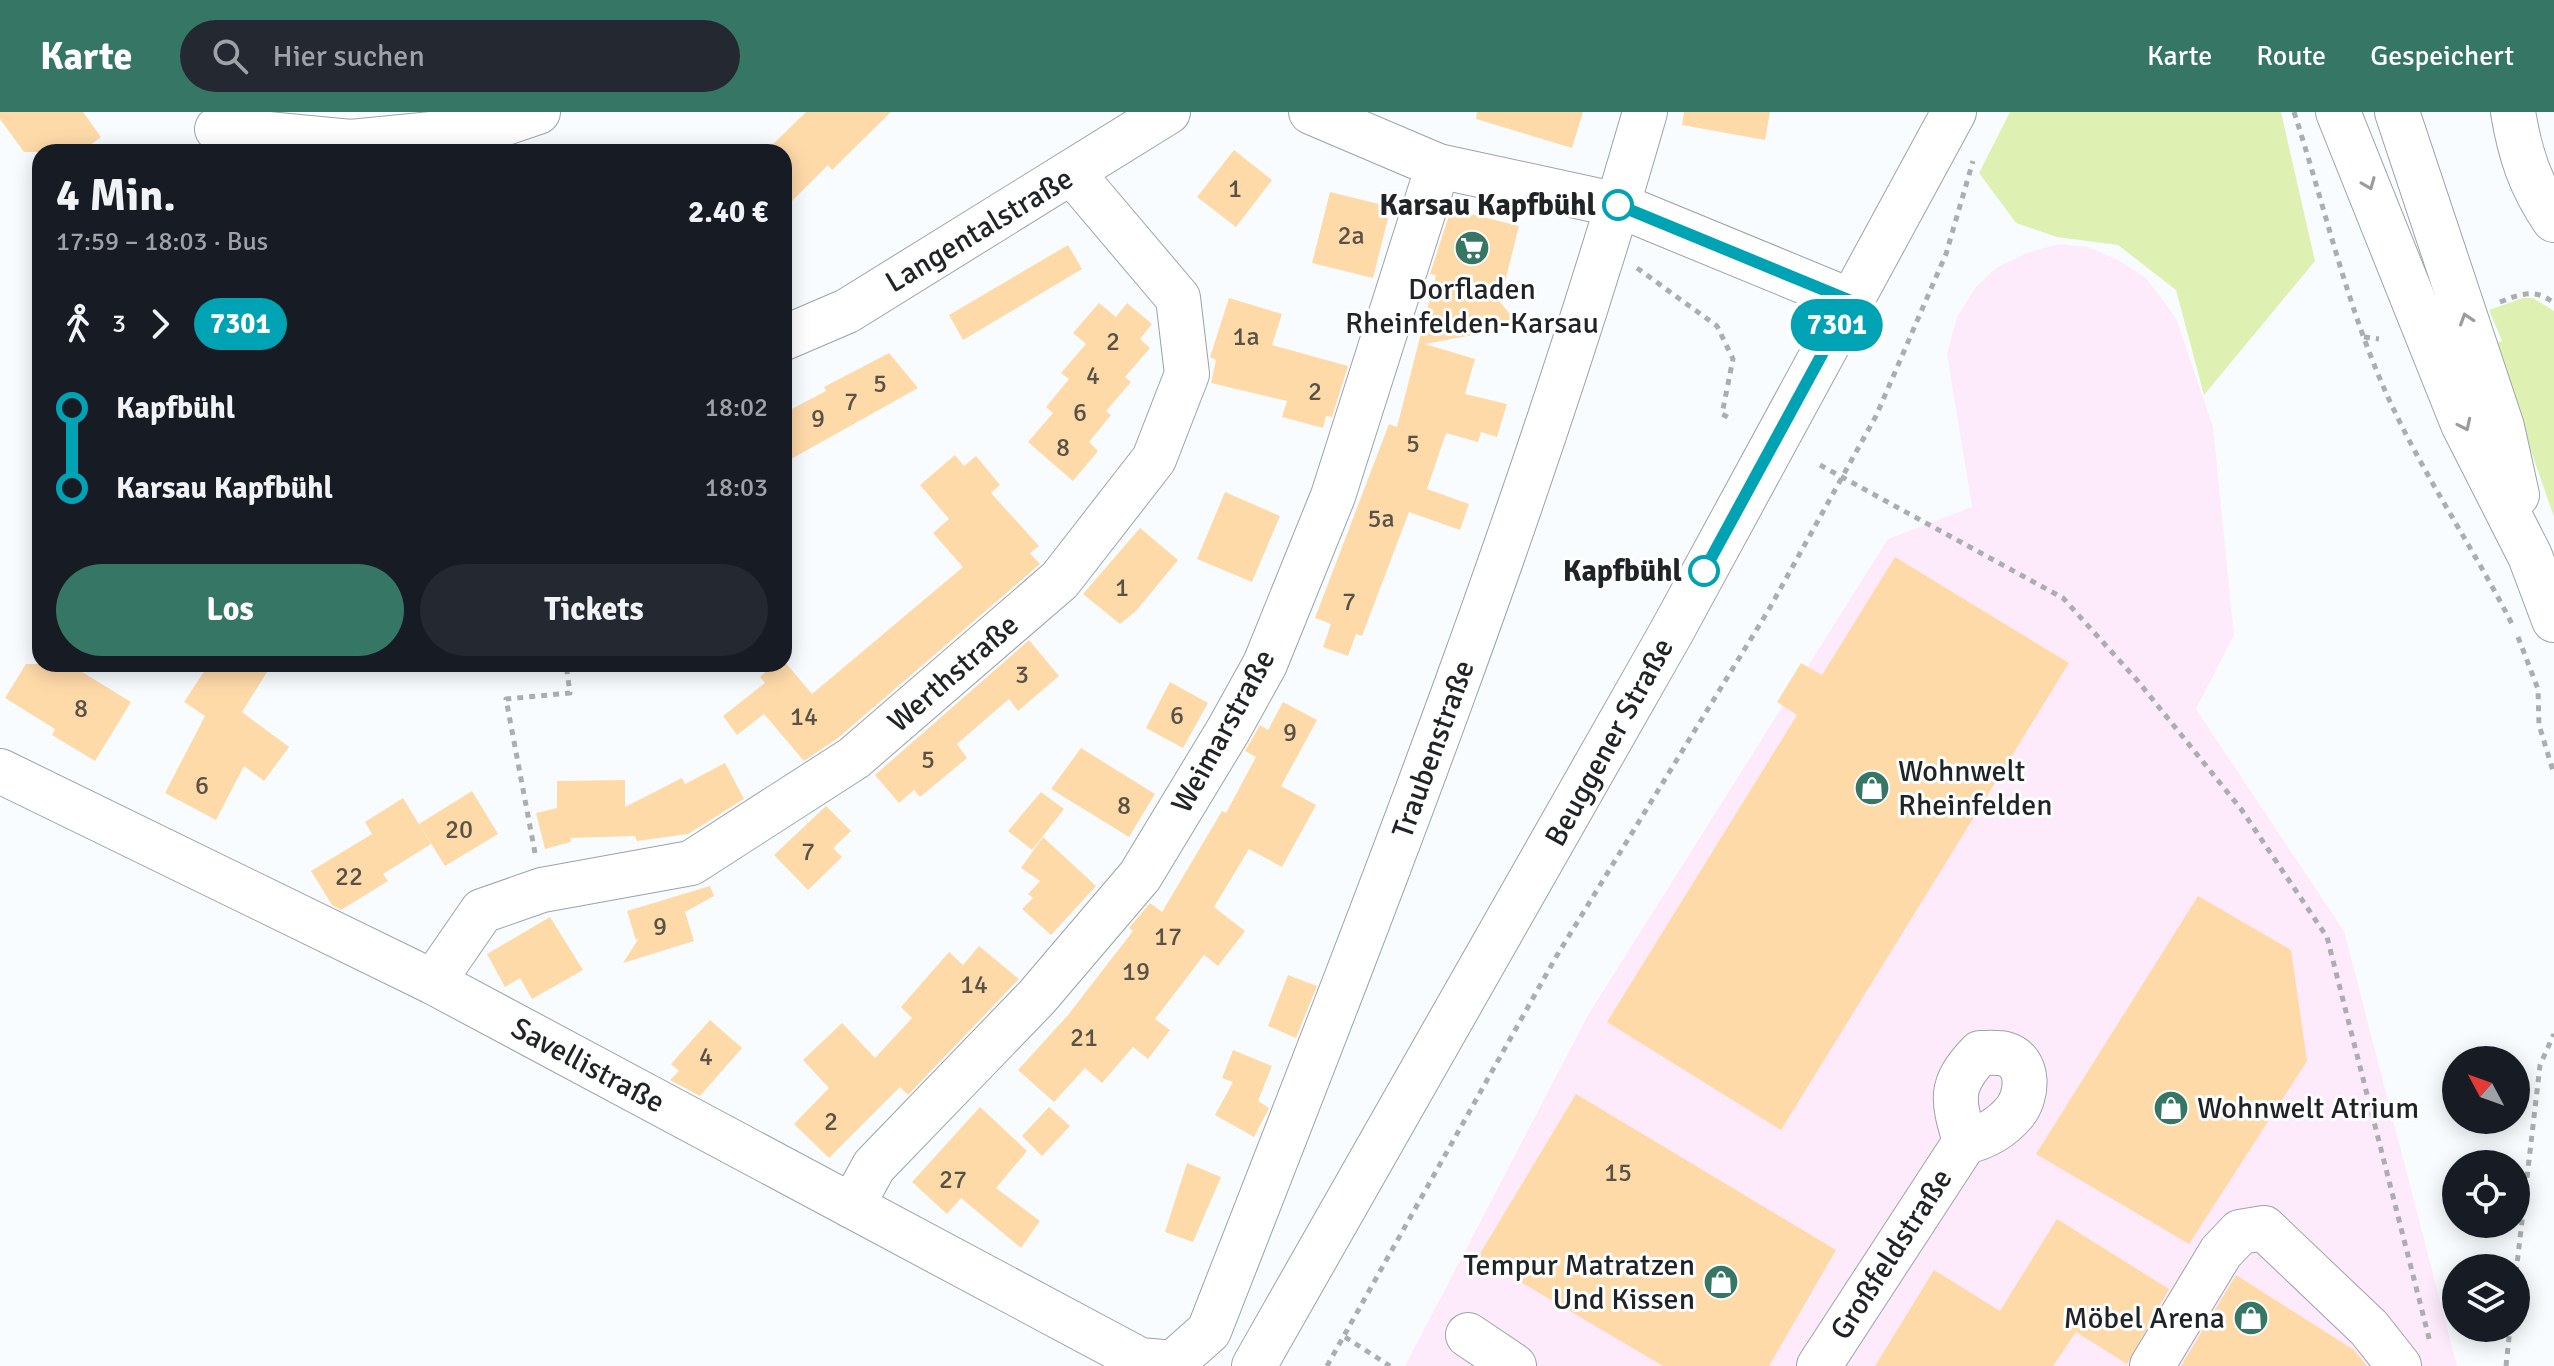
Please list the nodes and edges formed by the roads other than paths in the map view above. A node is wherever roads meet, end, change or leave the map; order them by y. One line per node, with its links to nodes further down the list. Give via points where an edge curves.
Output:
1 (538, 112): 9 (street, via 491,128 351,142)
2 (1168, 112): 11 (street, Langentalstraße)
3 (1311, 112): 10 (street)
4 (1645, 112): 12 (street, Traubenstraße)
5 (1954, 112): 14 (street, Beuggener Straße)
6 (2338, 112): 16 (street, one-way to 16, via 2463,424)
7 (2397, 112): 16 (street, one-way to 7, via 2502,427)
8 (2513, 112): 13 (street, via 2522,162)
9 (216, 131)
10 (1438, 166): 12 (street); 21 (street, Weimarstraße, via 1333,496 1265,664 1229,729 1140,876 1037,997 874,1166)
11 (1073, 174): 15 (street, Langentalstraße, via 847,311); 19 (street, Werthstraße, via 1178,298 1187,374 1154,459 1060,580 854,758 691,863 542,890 482,911)
12 (1618, 205): 14 (street); 24 (street, Traubenstraße, via 1402,837 1209,1331)
13 (2554, 220)
14 (1851, 301): 25 (street, Beuggener Straße, via 1665,644)
15 (792, 335)
16 (2530, 556): 17 (street)
17 (2554, 620)
18 (0, 771): 19 (street, Savellistraße)
19 (433, 982): 21 (street, Savellistraße)
20 (1965, 1142): 27 (street, Großfeldstraße)
21 (852, 1206): 24 (street, Savellistraße, via 1140,1360)
22 (1468, 1335): 26 (street)
23 (2416, 1358): 28 (street, via 2369,1328 2264,1228 2240,1232 2221,1252)
24 (1173, 1363)
25 (1254, 1366)
26 (1514, 1366)
27 (1819, 1366)
28 (2152, 1366)

